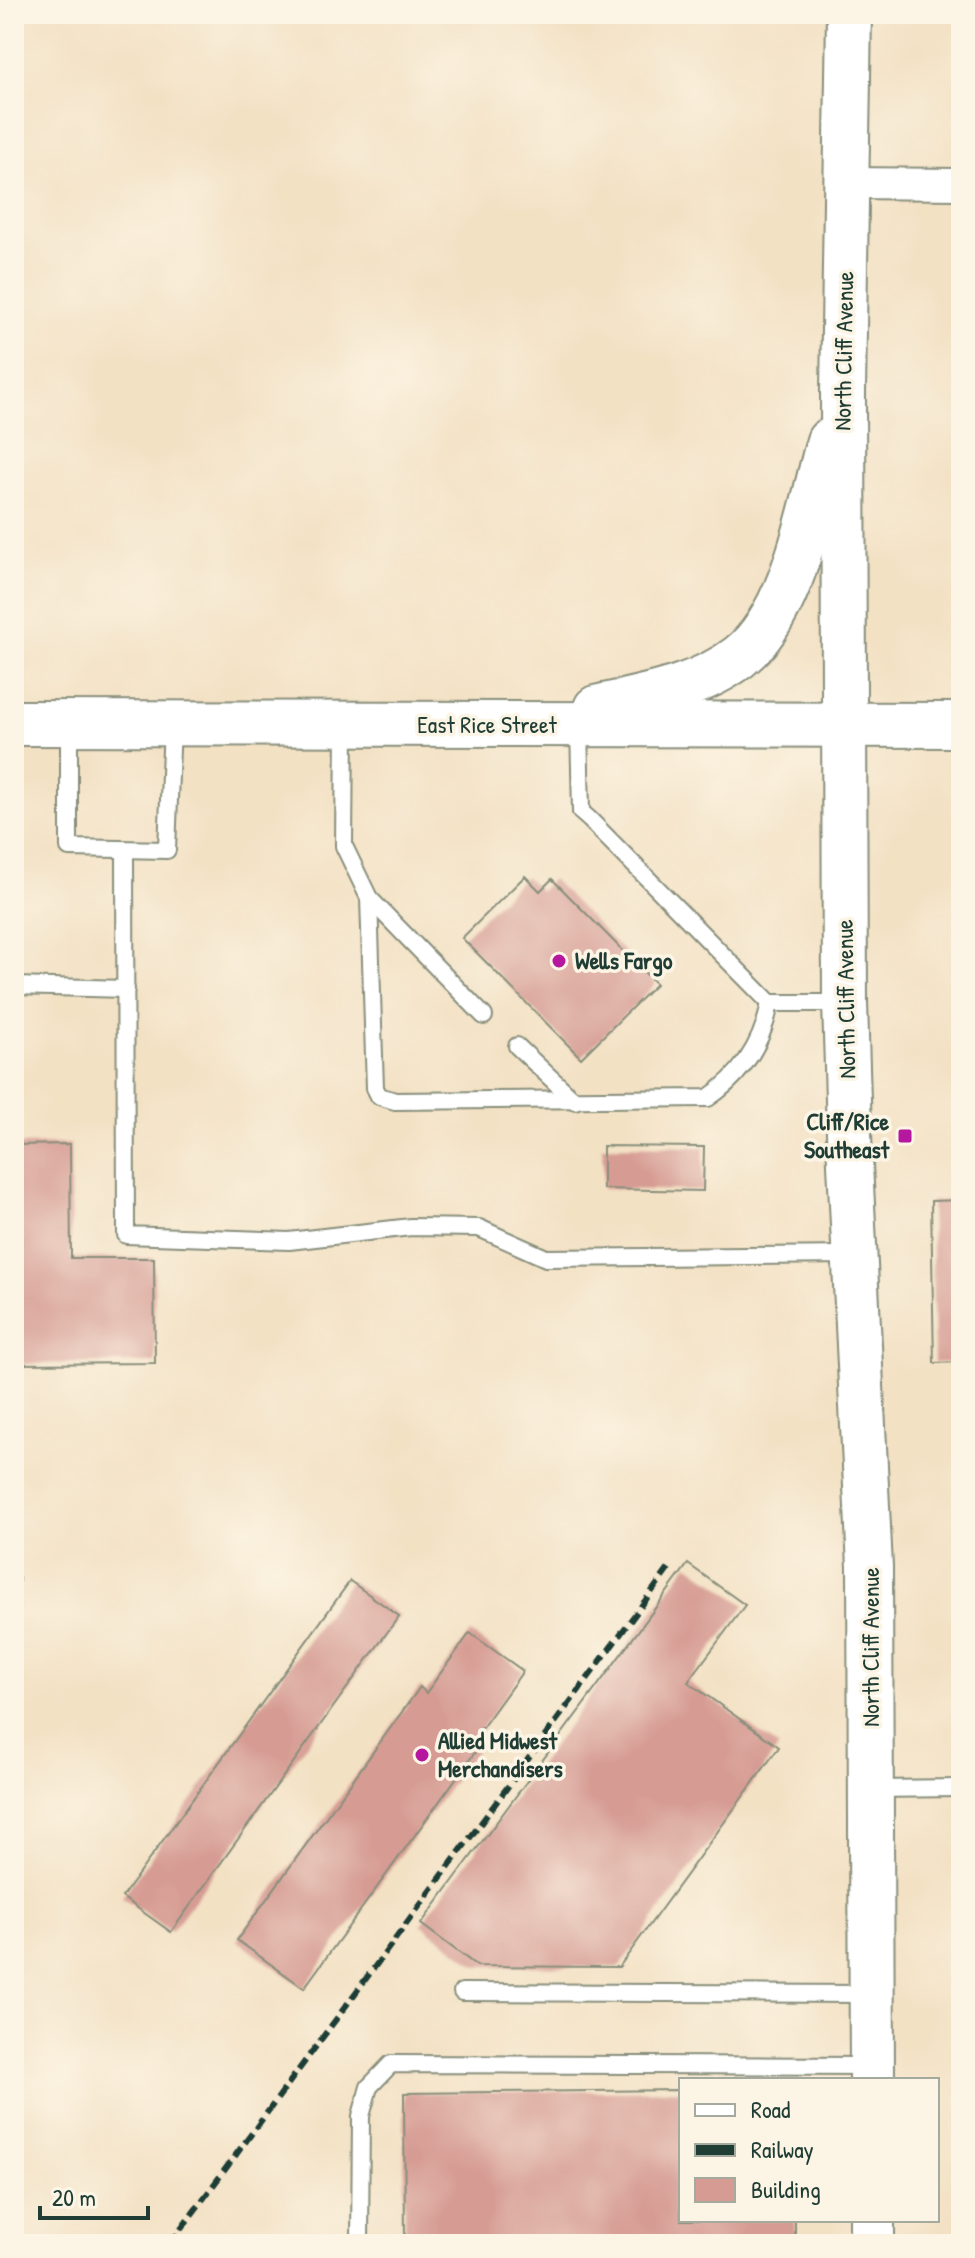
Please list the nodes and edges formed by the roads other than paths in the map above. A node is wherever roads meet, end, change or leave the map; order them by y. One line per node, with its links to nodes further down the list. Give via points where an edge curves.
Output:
1 (849, 14): 2 (main road, North Cliff Avenue)
2 (846, 183): 3 (street); 4 (main road, North Cliff Avenue)
3 (961, 184)
4 (843, 392): 9 (main road, via 784,596 765,629 740,656 689,683); 11 (main road, North Cliff Avenue)
5 (14, 723): 6 (main road, East Rice Street)
6 (69, 724): 7 (main road, East Rice Street); 13 (lane, via 69,848)
7 (172, 724): 8 (main road, East Rice Street); 13 (lane, via 167,850)
8 (345, 724): 9 (main road, East Rice Street); 14 (lane, via 344,846)
9 (520, 725): 10 (main road, East Rice Street)
10 (579, 725): 11 (main road, East Rice Street); 17 (lane, via 581,812)
11 (843, 725): 12 (main road, East Rice Street); 18 (main road, North Cliff Avenue)
12 (961, 725)
13 (125, 850): 16 (lane)
14 (369, 898): 19 (lane); 21 (lane, via 379,1096 395,1101)
15 (14, 986): 16 (lane)
16 (126, 989): 22 (lane, via 126,1235 289,1241 411,1227 479,1228 546,1258)
17 (770, 1003): 18 (lane); 21 (lane, via 757,1047 708,1098)
18 (845, 1003): 22 (main road, North Cliff Avenue)
19 (484, 1016)
20 (517, 1046): 21 (lane)
21 (575, 1101)
22 (854, 1255): 24 (main road, North Cliff Avenue, via 870,1567)
23 (961, 1788): 24 (lane)
24 (872, 1789): 26 (main road, North Cliff Avenue)
25 (462, 1992): 26 (lane)
26 (872, 1994): 27 (main road, North Cliff Avenue)
27 (872, 2073): 29 (lane, via 391,2064 369,2087 361,2116)
28 (872, 2222): 30 (main road)
29 (360, 2244)
30 (872, 2244)

